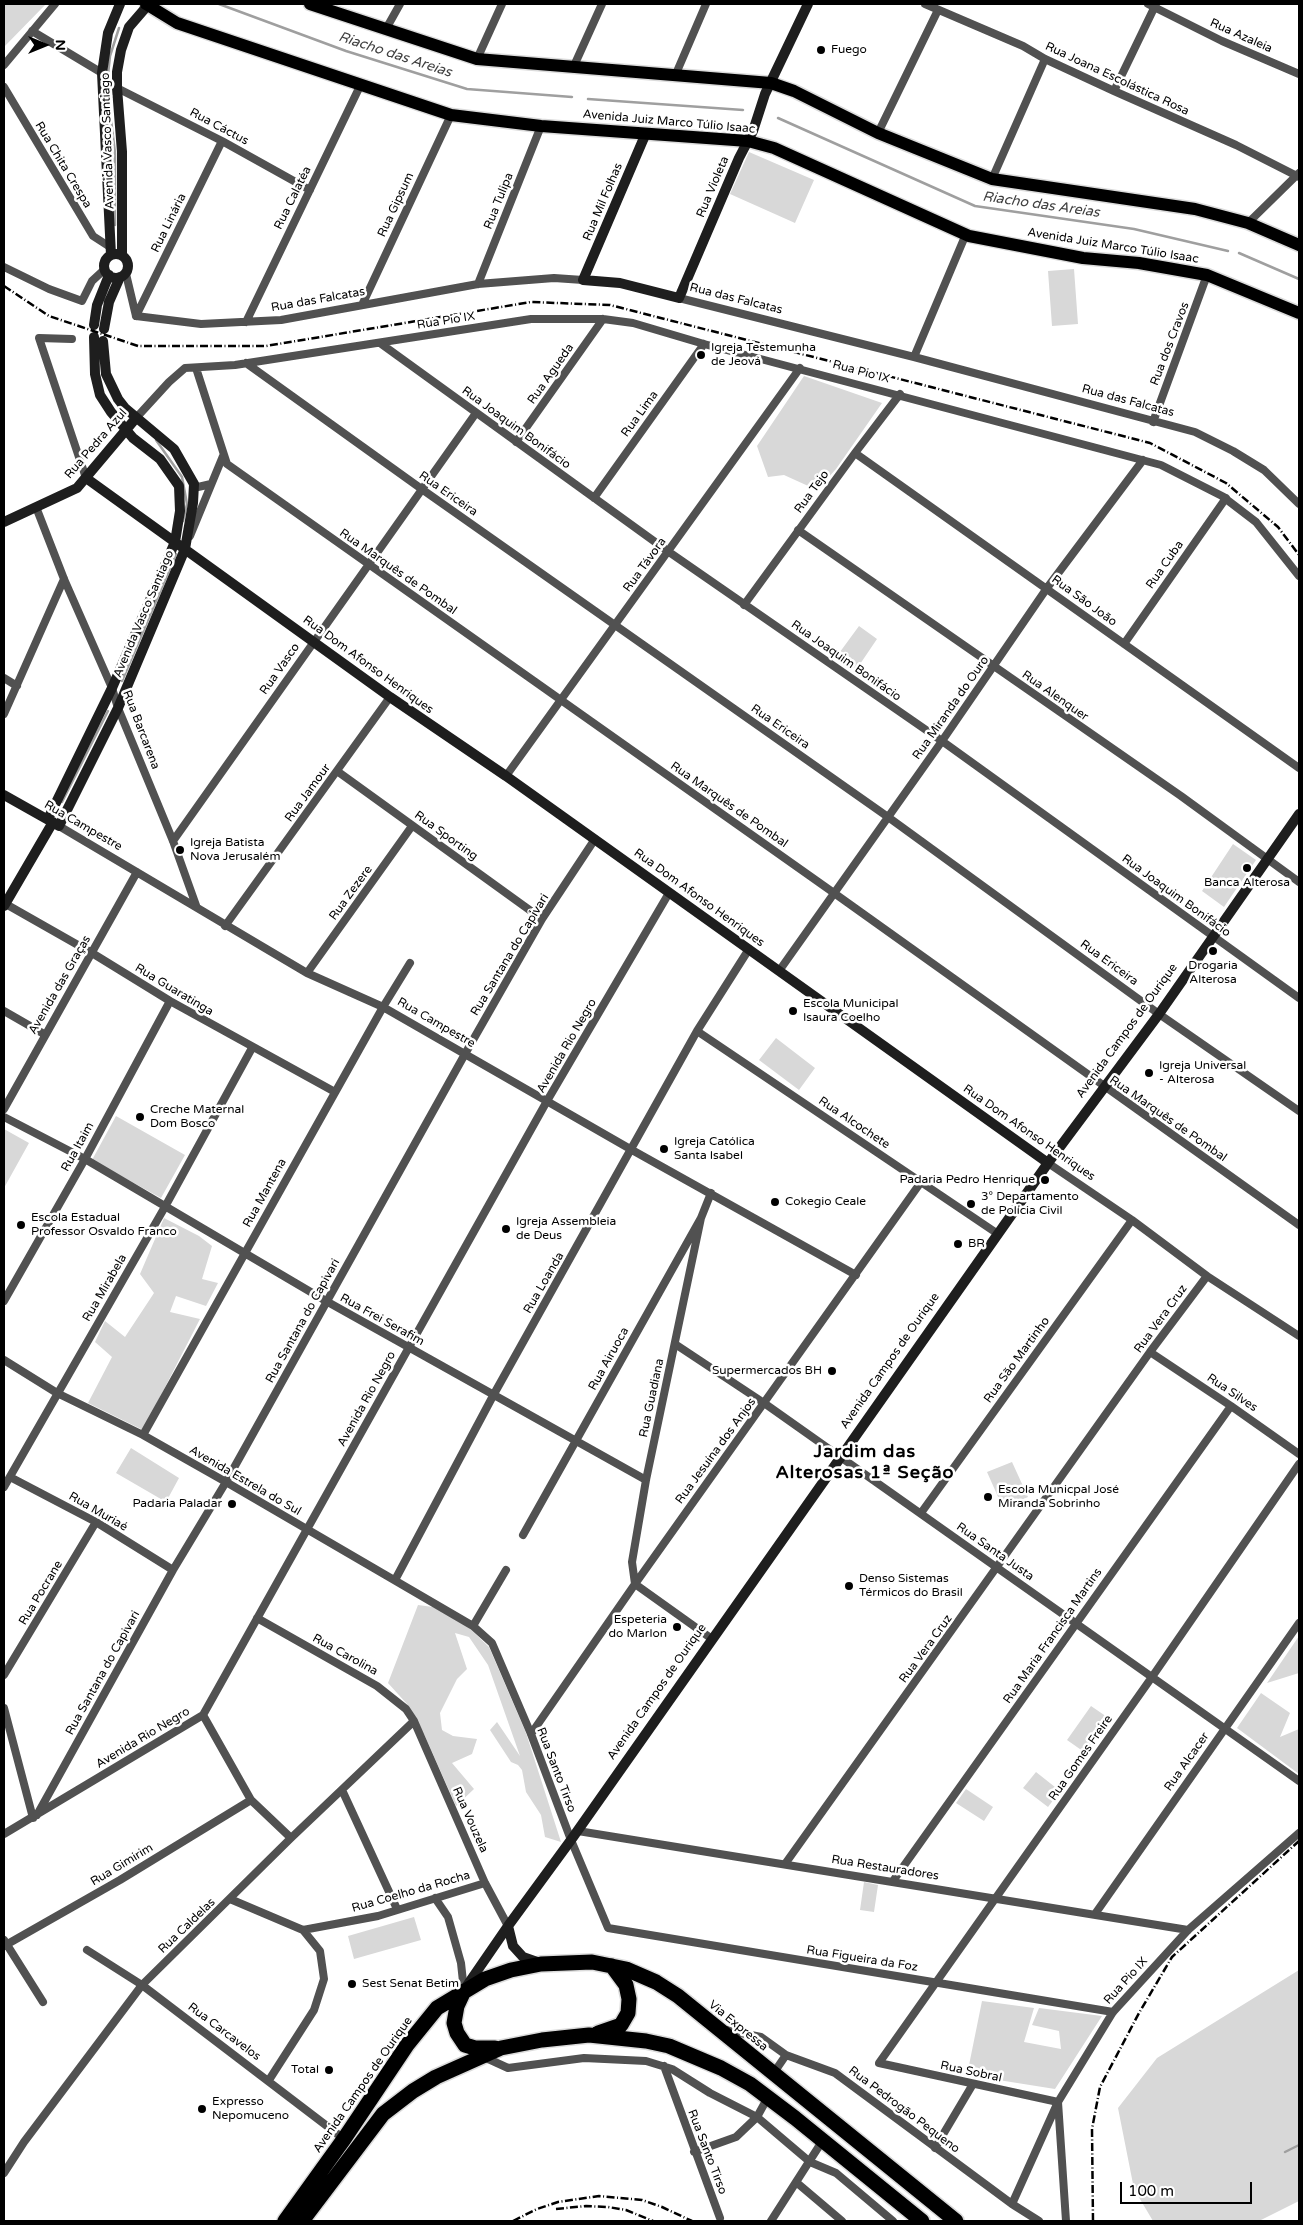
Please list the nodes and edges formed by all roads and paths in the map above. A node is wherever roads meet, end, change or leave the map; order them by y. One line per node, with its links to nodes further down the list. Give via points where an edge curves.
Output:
1 (55, 4): 14 (street)
2 (120, 4): 19 (street, Avenida Vasco Santiago, via 108,33)
3 (147, 4): 23 (main road, Avenida Juiz Marco Túlio Isaac, via 177,23); 25 (street, Avenida Vasco Santiago, via 129,27 121,50)
4 (310, 4): 13 (main road)
5 (400, 4): 13 (street)
6 (502, 4): 15 (street)
7 (602, 4): 18 (street)
8 (706, 4): 21 (street)
9 (808, 4): 22 (street, Rua Violeta)
10 (925, 4): 12 (street, Rua Joana Escolástica Rosa)
11 (1153, 5): 20 (street, Rua Azaleia); 26 (street)
12 (938, 10): 16 (street, Rua Joana Escolástica Rosa, via 1023,46); 30 (street)
13 (386, 29): 15 (main road)
14 (32, 31): 17 (street); 19 (street)
15 (477, 59): 18 (main road)
16 (1045, 59): 26 (street, Rua Joana Escolástica Rosa); 34 (street)
17 (4, 65)
18 (573, 68): 21 (main road)
19 (102, 73): 39 (street, Avenida Vasco Santiago)
20 (1299, 74)
21 (675, 76): 22 (main road)
22 (771, 83): 30 (main road); 32 (street, Rua Violeta)
23 (360, 84): 27 (main road, Avenida Juiz Marco Túlio Isaac); 35 (street, Rua Calatéa)
24 (4, 87): 39 (street, Rua Chita Crespa, via 93,236)
25 (116, 88): 31 (street, Rua Cáctus); 40 (street, Avenida Vasco Santiago, via 122,152)
26 (1114, 91): 33 (street, Rua Joana Escolástica Rosa)
27 (451, 114): 28 (main road, Avenida Juiz Marco Túlio Isaac); 47 (street, Rua Gipsum)
28 (541, 126): 29 (main road, Avenida Juiz Marco Túlio Isaac); 45 (street, Rua Tulipa)
29 (646, 133): 32 (main road, Avenida Juiz Marco Túlio Isaac); 44 (street, Rua Mil Folhas)
30 (878, 133): 34 (main road)
31 (222, 141): 35 (street, Rua Cáctus); 49 (street, Rua Linária)
32 (748, 141): 37 (main road, Avenida Juiz Marco Túlio Isaac, via 774,148); 46 (street, Rua Violeta)
33 (1298, 175): 36 (street)
34 (992, 180): 36 (main road, via 1195,209)
35 (310, 190): 51 (street, Rua Calatéa)
36 (1248, 223): 38 (main road)
37 (966, 234): 43 (main road, Avenida Juiz Marco Túlio Isaac, via 1083,258 1139,263); 56 (street)
38 (1299, 245)
39 (111, 251): 40 (street); 42 (street, Avenida Vasco Santiago, via 106,261)
40 (122, 255): 42 (street, Avenida Vasco Santiago, via 128,266)
41 (4, 266): 42 (street, via 49,289 82,301 92,281)
42 (115, 274): 49 (street); 52 (street, Avenida Vasco Santiago, via 97,305)
43 (1207, 275): 48 (main road, Avenida Juiz Marco Túlio Isaac); 63 (street, Rua dos Cravos)
44 (583, 280): 45 (street, Rua das Falcatas, via 554,278); 46 (street, Rua das Falcatas, via 620,283)
45 (478, 284): 47 (street, Rua das Falcatas)
46 (679, 298): 56 (street, Rua das Falcatas)
47 (362, 305): 51 (street, Rua das Falcatas, via 281,320)
48 (1299, 313)
49 (136, 316): 51 (street, Rua das Falcatas, via 201,324)
50 (604, 318): 54 (street, Rua Pio IX, via 531,319); 55 (street, Rua Pio IX); 65 (street, Rua Agueda)
51 (246, 322)
52 (99, 327)
53 (72, 339): 69 (street, via 39,338)
54 (380, 343): 57 (street, Rua Pio IX); 61 (street, Rua Joaquim Bonifácio)
55 (704, 344): 59 (street, Rua Pio IX); 73 (street, Rua Lima)
56 (914, 357): 63 (street, Rua das Falcatas)
57 (246, 363): 58 (street, Rua Pio IX); 72 (street, Rua Ericeira)
58 (196, 368): 62 (street, Rua Pedra Azul, via 186,368 168,382); 67 (street, Rua Marquês de Pombal)
59 (800, 368): 60 (street, Rua Pio IX); 81 (street, Rua Távora)
60 (900, 394): 66 (street, Rua Tejo); 68 (street, Rua Pio IX)
61 (476, 413): 65 (street, Rua Joaquim Bonifácio); 72 (street, Rua Vasco)
62 (136, 418): 64 (street, Rua Pedra Azul); 64 (street, Avenida Vasco Santiago, via 118,399 106,374 98,339 95,374 100,395); 70 (street, Avenida Vasco Santiago, via 174,450)
63 (1153, 422): 75 (street, Rua das Falcatas, via 1195,432 1233,451 1264,470)
64 (126, 430): 69 (street, Rua Pedra Azul); 79 (street, Avenida Vasco Santiago, via 160,459 179,486 180,511)
65 (516, 442): 73 (street, Rua Joaquim Bonifácio)
66 (854, 453): 78 (street, Rua Tejo); 85 (street, Rua São João)
67 (223, 456): 71 (street); 82 (street, Rua Marquês de Pombal, via 227,464)
68 (1143, 460): 74 (street, Rua Pio IX, via 1161,465); 85 (street, Rua Miranda do Ouro)
69 (86, 478): 76 (street, Rua Pedra Azul, via 77,488); 79 (street, Rua Dom Afonso Henriques)
70 (194, 484): 71 (street, via 198,487); 80 (street, Avenida Vasco Santiago)
71 (211, 484): 80 (street)
72 (423, 490): 82 (street, Rua Vasco); 87 (street, Rua Ericeira)
73 (594, 498): 81 (street, Rua Joaquim Bonifácio)
74 (1226, 498): 83 (street, Rua Pio IX, via 1256,522); 89 (street, Rua Cuba)
75 (1299, 504)
76 (36, 507): 77 (street, Rua Pedra Azul); 84 (street, Rua Barcarena)
77 (4, 522)
78 (798, 530): 86 (street, Rua Tejo); 90 (street, Rua Alenquer)
79 (175, 542): 80 (street, Rua Dom Afonso Henriques); 93 (street, Avenida Vasco Santiago)
80 (185, 549): 88 (street, Rua Dom Afonso Henriques); 96 (street, Avenida Vasco Santiago)
81 (669, 552): 86 (street, Rua Joaquim Bonifácio); 87 (street, Rua Távora)
82 (369, 565): 88 (street, Rua Vasco); 95 (street, Rua Marquês de Pombal)
83 (1299, 576)
84 (64, 579): 92 (street); 93 (street, Rua Barcarena)
85 (1047, 588): 89 (street, Rua São João); 90 (street, Rua Miranda do Ouro)
86 (744, 604): 98 (street, Rua Joaquim Bonifácio)
87 (615, 625): 95 (street, Rua Távora); 104 (street, Rua Ericeira)
88 (313, 640): 94 (street, Rua Dom Afonso Henriques); 108 (street, Rua Vasco)
89 (1124, 644): 99 (street, Rua São João)
90 (994, 668): 98 (street, Rua Miranda do Ouro); 109 (street, Rua Alenquer, via 1181,796)
91 (4, 678): 92 (street)
92 (17, 686): 97 (street)
93 (112, 688): 96 (street, Rua Barcarena); 105 (street, Avenida Vasco Santiago)
94 (390, 697): 100 (street, Rua Jamour); 101 (street, Rua Dom Afonso Henriques)
95 (562, 701): 101 (street, Rua Távora); 113 (street, Rua Marquês de Pombal)
96 (118, 708): 105 (street, Avenida Vasco Santiago); 108 (street, Rua Barcarena)
97 (4, 714)
98 (942, 741): 104 (street, Rua Miranda do Ouro); 118 (street, Rua Joaquim Bonifácio)
99 (1299, 768)
100 (337, 771): 106 (street, Rua Sporting); 117 (street, Rua Jamour)
101 (506, 776): 107 (street, Rua Dom Afonso Henriques)
102 (4, 795): 105 (street, Rua Campestre)
103 (1299, 814): 109 (street, Avenida Campos de Ourique)
104 (888, 817): 113 (street, Rua Miranda do Ouro); 128 (street, Rua Ericeira)
105 (53, 822): 110 (street, Rua Campestre); 114 (street, Avenida Vasco Santiago)
106 (412, 826): 116 (street, Rua Sporting); 123 (street, Rua Zezere)
107 (595, 839): 112 (street, Rua Dom Afonso Henriques); 116 (street, Rua Santana do Capivari)
108 (173, 841): 115 (street, Rua Barcarena)
109 (1267, 860): 111 (street, Rua Alenquer); 118 (street, Avenida Campos de Ourique)
110 (137, 872): 115 (street, Rua Campestre); 120 (street, Avenida das Graças)
111 (1299, 882)
112 (670, 893): 119 (street, Rua Dom Afonso Henriques); 135 (street, Avenida Rio Negro)
113 (834, 893): 122 (street, Rua Miranda do Ouro); 133 (street, Rua Marquês de Pombal)
114 (4, 904): 120 (street, Rua Guaratinga)
115 (197, 908): 117 (street, Rua Campestre)
116 (542, 919): 132 (street, Rua Santana do Capivari)
117 (225, 926): 123 (street, Rua Campestre)
118 (1213, 937): 124 (street, Rua Joaquim Bonifácio); 128 (street, Avenida Campos de Ourique)
119 (749, 949): 122 (street, Rua Dom Afonso Henriques); 129 (street, Rua Loanda)
120 (92, 953): 125 (street, Rua Guaratinga); 130 (street, Avenida das Graças)
121 (410, 963): 126 (street, Rua Mantena)
122 (779, 971): 141 (street, Rua Dom Afonso Henriques)
123 (307, 973): 126 (street, Rua Campestre)
124 (1299, 998)
125 (170, 1001): 131 (street, Rua Guaratinga); 140 (street, Rua Itaim)
126 (383, 1007): 132 (street, Rua Campestre); 134 (street, Rua Mantena)
127 (4, 1012): 130 (street)
128 (1159, 1014): 133 (street, Avenida Campos de Ourique); 137 (street, Rua Ericeira)
129 (697, 1031): 139 (street, Rua Loanda); 142 (street, Rua Alcochete)
130 (44, 1034): 136 (street, Avenida das Graças)
131 (252, 1048): 134 (street, Rua Guaratinga); 144 (street, Rua Mirabela)
132 (465, 1054): 135 (street, Rua Campestre); 153 (street, Rua Santana do Capivari)
133 (1104, 1088): 141 (street, Avenida Campos de Ourique); 147 (street, Rua Marquês de Pombal)
134 (336, 1092): 149 (street, Rua Mantena)
135 (547, 1102): 139 (street, Rua Campestre); 156 (street, Avenida Rio Negro)
136 (4, 1109)
137 (1299, 1111)
138 (4, 1116): 140 (street, Rua Frei Serafim)
139 (632, 1150): 143 (street, Rua Campestre); 160 (street, Rua Loanda)
140 (85, 1159): 144 (street, Rua Frei Serafim); 152 (street, Rua Itaim)
141 (1048, 1163): 146 (street, Rua Dom Afonso Henriques); 148 (street, Avenida Campos de Ourique)
142 (921, 1182): 148 (street, Rua Alcochete); 150 (street, Rua Jesuína dos Anjos)
143 (711, 1193): 145 (street, Rua Airuoca); 150 (street, Rua Campestre)
144 (166, 1205): 149 (street, Rua Frei Serafim); 159 (street, Rua Mirabela)
145 (701, 1218): 155 (street, Rua Guadiana); 164 (street, Rua Airuoca)
146 (1132, 1220): 151 (street, Rua Dom Afonso Henriques); 172 (street, Rua São Martinho)
147 (1299, 1225)
148 (998, 1234): 166 (street, Avenida Campos de Ourique)
149 (245, 1252): 153 (street, Rua Frei Serafim); 163 (street, Rua Mantena)
150 (856, 1275): 161 (street, Rua Jesuína dos Anjos)
151 (1207, 1276): 154 (street, Rua Dom Afonso Henriques); 157 (street, Rua Vera Cruz)
152 (4, 1301)
153 (326, 1301): 156 (street, Rua Frei Serafim); 170 (street, Rua Santana do Capivari)
154 (1299, 1336)
155 (675, 1344): 161 (street, Rua Santa Justa); 169 (street, Rua Guadiana)
156 (408, 1348): 160 (street, Rua Frei Serafim); 174 (street, Avenida Rio Negro)
157 (1150, 1352): 162 (street, Rua Silves); 176 (street, Rua Vera Cruz)
158 (4, 1360): 159 (street, Avenida Estrela do Sul)
159 (58, 1393): 163 (street, Avenida Estrela do Sul); 168 (street, Rua Mirabela)
160 (494, 1394): 164 (street, Rua Frei Serafim); 179 (street, Rua Loanda)
161 (764, 1403): 166 (street, Rua Santa Justa); 180 (street, Rua Jesuína dos Anjos)
162 (1231, 1406): 165 (street, Rua Silves); 183 (street, Rua Maria Francisca Martins)
163 (143, 1435): 170 (street, Avenida Estrela do Sul)
164 (576, 1440): 169 (street, Rua Frei Serafim); 175 (street, Rua Airuoca)
165 (1299, 1454)
166 (841, 1457): 172 (street, Rua Santa Justa); 185 (street, Avenida Campos de Ourique)
167 (1299, 1464): 187 (street, Rua Gomes Freire)
168 (10, 1477): 171 (street, Rua Mirabela); 173 (street, Rua Muriaé)
169 (646, 1480): 180 (street, Rua Guadiana, via 632,1562)
170 (226, 1482): 174 (street, Avenida Estrela do Sul); 177 (street, Rua Santana do Capivari)
171 (4, 1487)
172 (921, 1513): 176 (street, Rua Santa Justa)
173 (96, 1522): 177 (street, Rua Muriaé); 186 (street, Rua Pocrane)
174 (308, 1530): 179 (street, Avenida Estrela do Sul); 181 (street, Avenida Rio Negro)
175 (523, 1535)
176 (998, 1567): 183 (street, Rua Santa Justa); 202 (street, Rua Vera Cruz)
177 (173, 1570): 196 (street, Rua Santana do Capivari)
178 (506, 1570): 184 (street)
179 (395, 1580): 184 (street, Avenida Estrela do Sul)
180 (634, 1584): 185 (street); 192 (street, Rua Jesuína dos Anjos)
181 (257, 1618): 189 (street, Avenida Rio Negro); 190 (street, Rua Carolina, via 377,1686 406,1709)
182 (1299, 1623): 191 (street, Rua Alcacer)
183 (1075, 1624): 187 (street, Rua Santa Justa); 203 (street, Rua Maria Francisca Martins)
184 (473, 1626): 192 (street, Rua Santo Tirso, via 492,1643)
185 (712, 1639): 197 (street, Avenida Campos de Ourique)
186 (4, 1675)
187 (1152, 1677): 191 (street, Rua Santa Justa); 206 (street, Rua Gomes Freire)
188 (4, 1708): 196 (street)
189 (203, 1715): 195 (street); 196 (street, Avenida Rio Negro)
190 (414, 1721): 194 (street, Rua Caldelas); 204 (street, Rua Vouzela)
191 (1225, 1728): 193 (street, Rua Santa Justa); 209 (street, Rua Alcacer)
192 (531, 1734): 201 (street, Rua Santo Tirso)
193 (1299, 1781)
194 (342, 1790): 200 (street, Rua Caldelas); 208 (street)
195 (251, 1800): 200 (street); 214 (street, Rua Gimirim, via 120,1880)
196 (34, 1817): 199 (street, Avenida Rio Negro)
197 (578, 1830): 201 (street, Avenida Campos de Ourique); 202 (street, Rua Restauradores)
198 (1299, 1833): 213 (street, Rua Pio IX)
199 (4, 1834)
200 (291, 1838): 207 (street, Rua Caldelas)
201 (571, 1840): 210 (street, Avenida Campos de Ourique); 211 (street, Rua Santo Tirso)
202 (785, 1864): 203 (street, Rua Restauradores)
203 (893, 1881): 206 (street, Rua Restauradores)
204 (485, 1883): 205 (street, Rua Coelho da Rocha); 210 (street, Rua Vouzela)
205 (435, 1898): 208 (street, Rua Coelho da Rocha); 220 (street, via 448,1917)
206 (995, 1898): 209 (street, Rua Restauradores); 218 (street, Rua Gomes Freire)
207 (230, 1899): 212 (street); 219 (street, Rua Caldelas)
208 (397, 1909): 212 (street, Rua Coelho da Rocha, via 378,1916)
209 (1094, 1914): 213 (street, Rua Restauradores)
210 (508, 1926): 216 (street, via 513,1946 523,1957); 220 (street, Avenida Campos de Ourique)
211 (608, 1928): 218 (street, Rua Figueira da Foz)
212 (303, 1930): 231 (street, via 320,1951 324,1979 314,2010)
213 (1188, 1930): 222 (street, Rua Pio IX)
214 (5, 1944): 221 (street)
215 (87, 1950): 219 (street, Rua Carcavelos)
216 (541, 1964): 217 (highway, Via Expressa, via 592,1962); 220 (highway, Via Expressa, via 485,1979)
217 (612, 1966): 223 (highway, Via Expressa, via 656,1982); 224 (highway, via 626,1985 628,2013 621,2025 607,2032)
218 (934, 1982): 222 (street, Rua Figueira da Foz); 228 (street, Rua Gomes Freire)
219 (142, 1985): 231 (street, Rua Carcavelos); 241 (street, Rua Caldelas)
220 (464, 1991): 225 (highway, via 454,2023 457,2033 465,2044 475,2048); 236 (highway, Avenida Campos de Ourique, via 437,2008 407,2044)
221 (43, 2002)
222 (1112, 2012): 234 (street, Rua Pio IX)
223 (719, 2029): 226 (street, Rua Pedrogão Pequeno, via 761,2037); 230 (highway, Via Expressa)
224 (589, 2035): 225 (highway); 233 (highway, via 669,2046 721,2068)
225 (501, 2048): 227 (highway)
226 (786, 2054): 230 (street); 238 (street, Rua Pedrogão Pequeno, via 835,2073)
227 (482, 2056): 229 (street, via 508,2068 584,2058 646,2061); 246 (highway, via 436,2077 383,2114)
228 (878, 2063): 232 (street, Rua Sobral)
229 (664, 2066): 235 (street); 239 (street, Rua Santo Tirso)
230 (773, 2074): 251 (highway, Via Expressa)
231 (269, 2080): 236 (street, Rua Carcavelos)
232 (973, 2084): 234 (street, Rua Sobral); 238 (street)
233 (768, 2097): 235 (street); 237 (highway)
234 (1058, 2102): 243 (street); 253 (street)
235 (757, 2117): 239 (street, via 736,2137); 240 (street)
236 (344, 2139): 245 (highway, Avenida Campos de Ourique)
237 (823, 2140): 240 (street); 250 (highway)
238 (935, 2148): 243 (street, Rua Pedrogão Pequeno)
239 (694, 2152): 244 (street, Rua Santo Tirso)
240 (810, 2162): 242 (street); 249 (street, via 836,2173)
241 (4, 2173)
242 (796, 2182): 247 (street); 248 (street)
243 (1012, 2204): 252 (street, Rua Pedrogão Pequeno)
244 (720, 2218)
245 (285, 2221)
246 (302, 2221)
247 (771, 2221)
248 (842, 2221)
249 (893, 2221)
250 (922, 2221)
251 (956, 2221)
252 (1040, 2221)
253 (1066, 2221)

